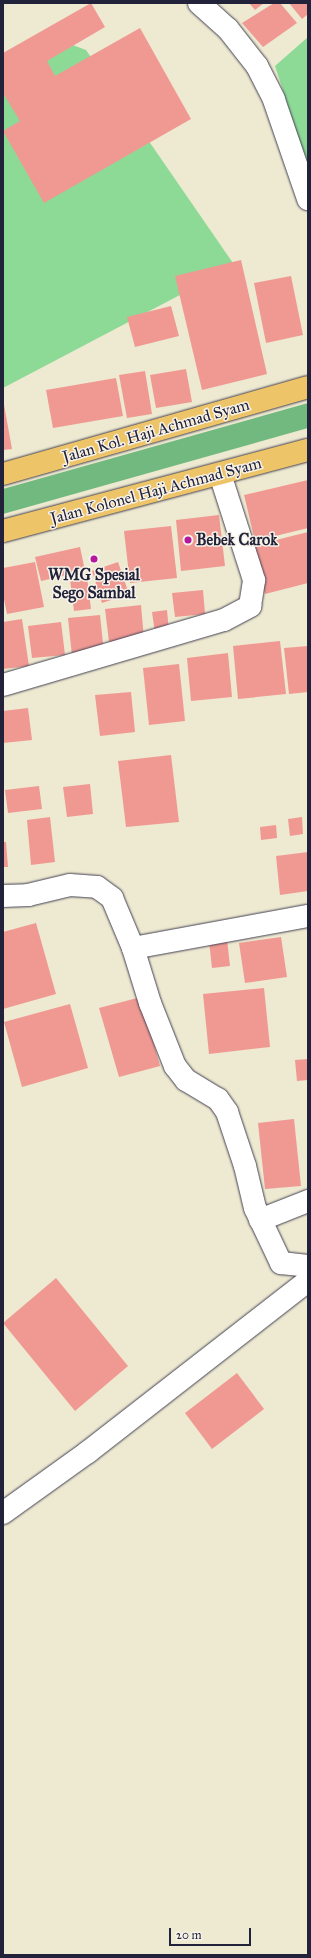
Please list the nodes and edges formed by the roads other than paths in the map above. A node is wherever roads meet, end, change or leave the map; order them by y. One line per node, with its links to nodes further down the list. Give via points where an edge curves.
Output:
1 (199, 3): 2 (street, via 228,29 257,66 274,100)
2 (308, 199)
3 (308, 387): 5 (main road, Jalan Kol. Haji Achmad Syam)
4 (308, 450): 6 (main road, Jalan Kolonel Haji Achmad Syam)
5 (3, 474)
6 (220, 474): 7 (main road, Jalan Kolonel Haji Achmad Syam); 8 (street, via 254,580 250,606 224,620)
7 (3, 531)
8 (3, 685)
9 (3, 896): 11 (street, via 28,895 70,885 97,887 112,898)
10 (308, 916): 11 (street)
11 (133, 948): 13 (street, via 157,1023 175,1066 186,1080 218,1098 227,1112)
12 (308, 1201): 13 (street)
13 (260, 1220): 14 (street, via 282,1263)
14 (308, 1266)
15 (308, 1281): 16 (street, via 88,1452)
16 (3, 1513)

